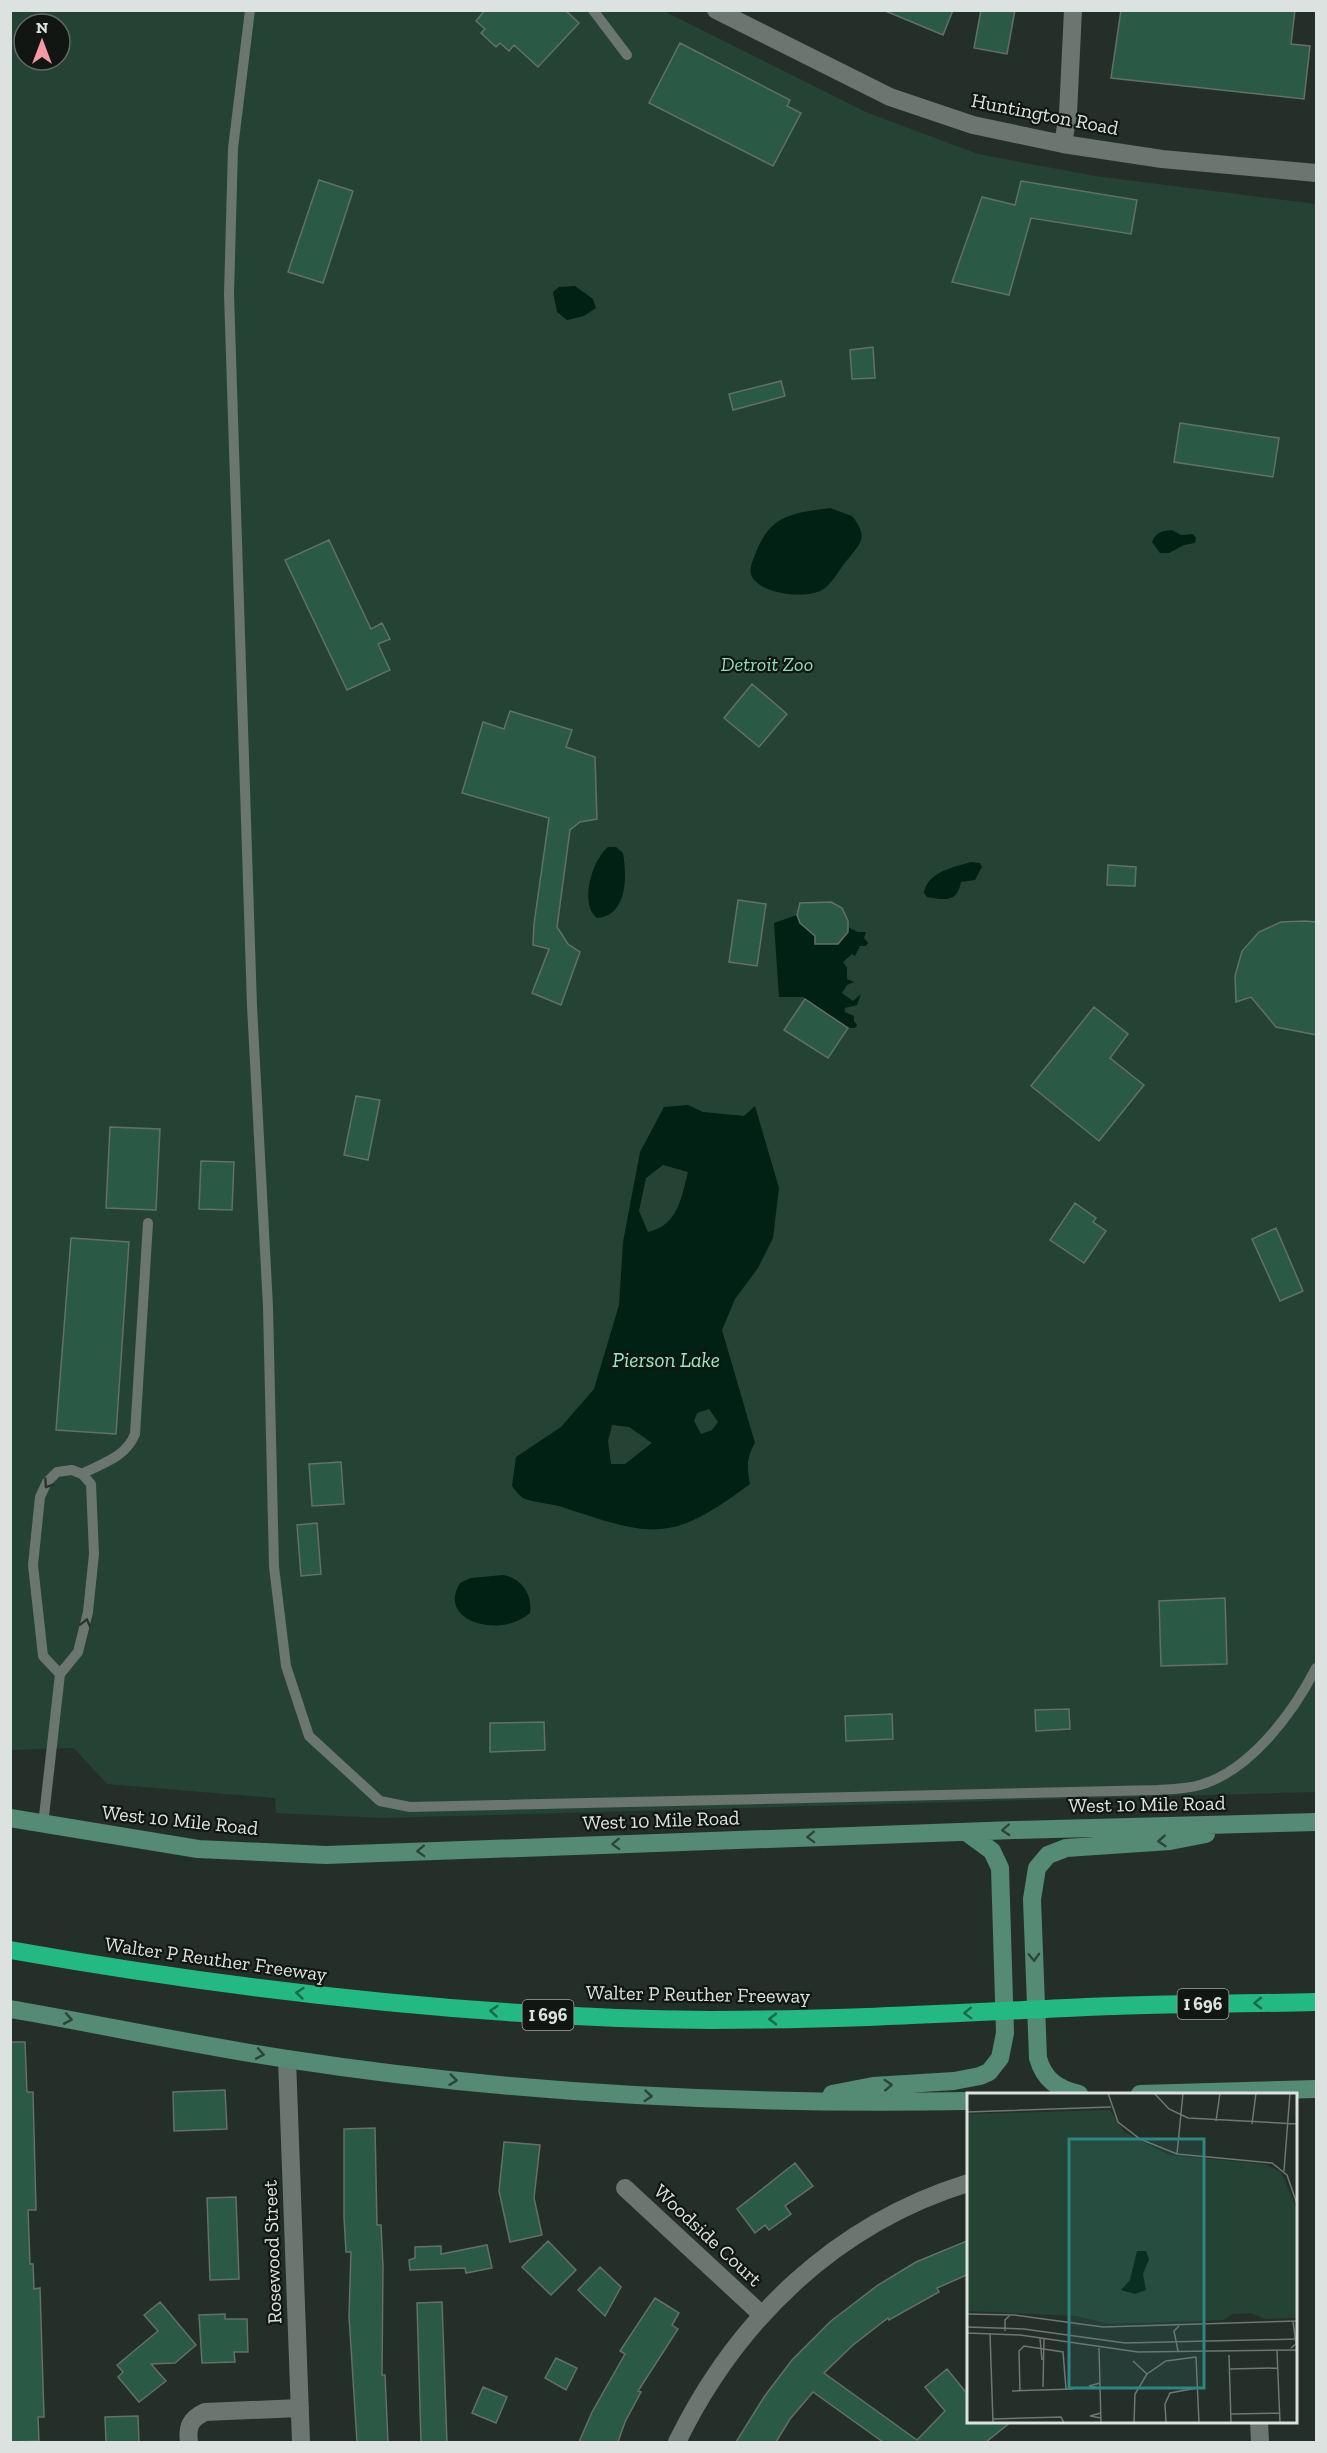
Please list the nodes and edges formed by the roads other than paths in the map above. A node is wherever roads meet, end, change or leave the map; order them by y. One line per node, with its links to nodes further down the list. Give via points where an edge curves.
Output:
1 (250, 10): 10 (lane, via 233,148 229,294 252,1006 268,1308 274,1568 286,1666 309,1736 380,1801 410,1807 1158,1790 1200,1786 1241,1764 1264,1743)
2 (593, 10): 5 (lane)
3 (716, 10): 6 (street, Huntington Road, via 890,97 972,124)
4 (1073, 10): 6 (street)
5 (627, 55)
6 (1063, 144): 7 (street, Huntington Road, via 1162,159)
7 (1317, 173)
8 (148, 1223): 9 (lane, via 135,1434 122,1454)
9 (82, 1474): 11 (lane, one-way to 9, via 78,1652 88,1612 94,1507 92,1484); 11 (lane, one-way to 11, via 72,1470 57,1473 47,1482 40,1497 36,1531 34,1590 43,1656)
10 (1317, 1668)
11 (60, 1674): 15 (lane)
12 (10, 1818): 15 (main road, West 10 Mile Road)
13 (1317, 1822): 14 (main road, West 10 Mile Road)
14 (1261, 1824): 16 (main road, West 10 Mile Road, one-way to 16); 22 (main road, one-way to 22, via 1170,1841 1078,1846 1055,1852 1037,1868 1032,1899 1037,2051 1047,2078)
15 (43, 1825): 16 (main road, West 10 Mile Road, one-way to 15, via 326,1855 198,1849)
16 (966, 1832): 25 (main road, one-way to 16, via 873,2086 970,2079 989,2072 1002,2052 1005,2033 1002,1901 997,1859 985,1843)
17 (10, 1950): 18 (highway, Walter P Reuther Freeway / I 696, one-way to 17, via 798,2019 555,2015 276,1991)
18 (1317, 2002)
19 (10, 2009): 20 (main road, one-way to 20)
20 (287, 2059): 25 (main road, one-way to 25, via 486,2083); 29 (street, Rosewood Street)
21 (1317, 2090): 23 (main road)
22 (1076, 2093)
23 (1248, 2093)
24 (967, 2101): 25 (main road)
25 (789, 2102)
26 (967, 2184): 28 (street, via 897,2210 845,2241 802,2274)
27 (625, 2188): 28 (street, Woodside Court)
28 (761, 2314): 33 (street, via 723,2365)
29 (300, 2408): 31 (street, via 205,2412 189,2426); 32 (street, Rosewood Street)
30 (1259, 2423): 34 (street)
31 (189, 2442)
32 (301, 2442)
33 (677, 2442)
34 (1260, 2442)

